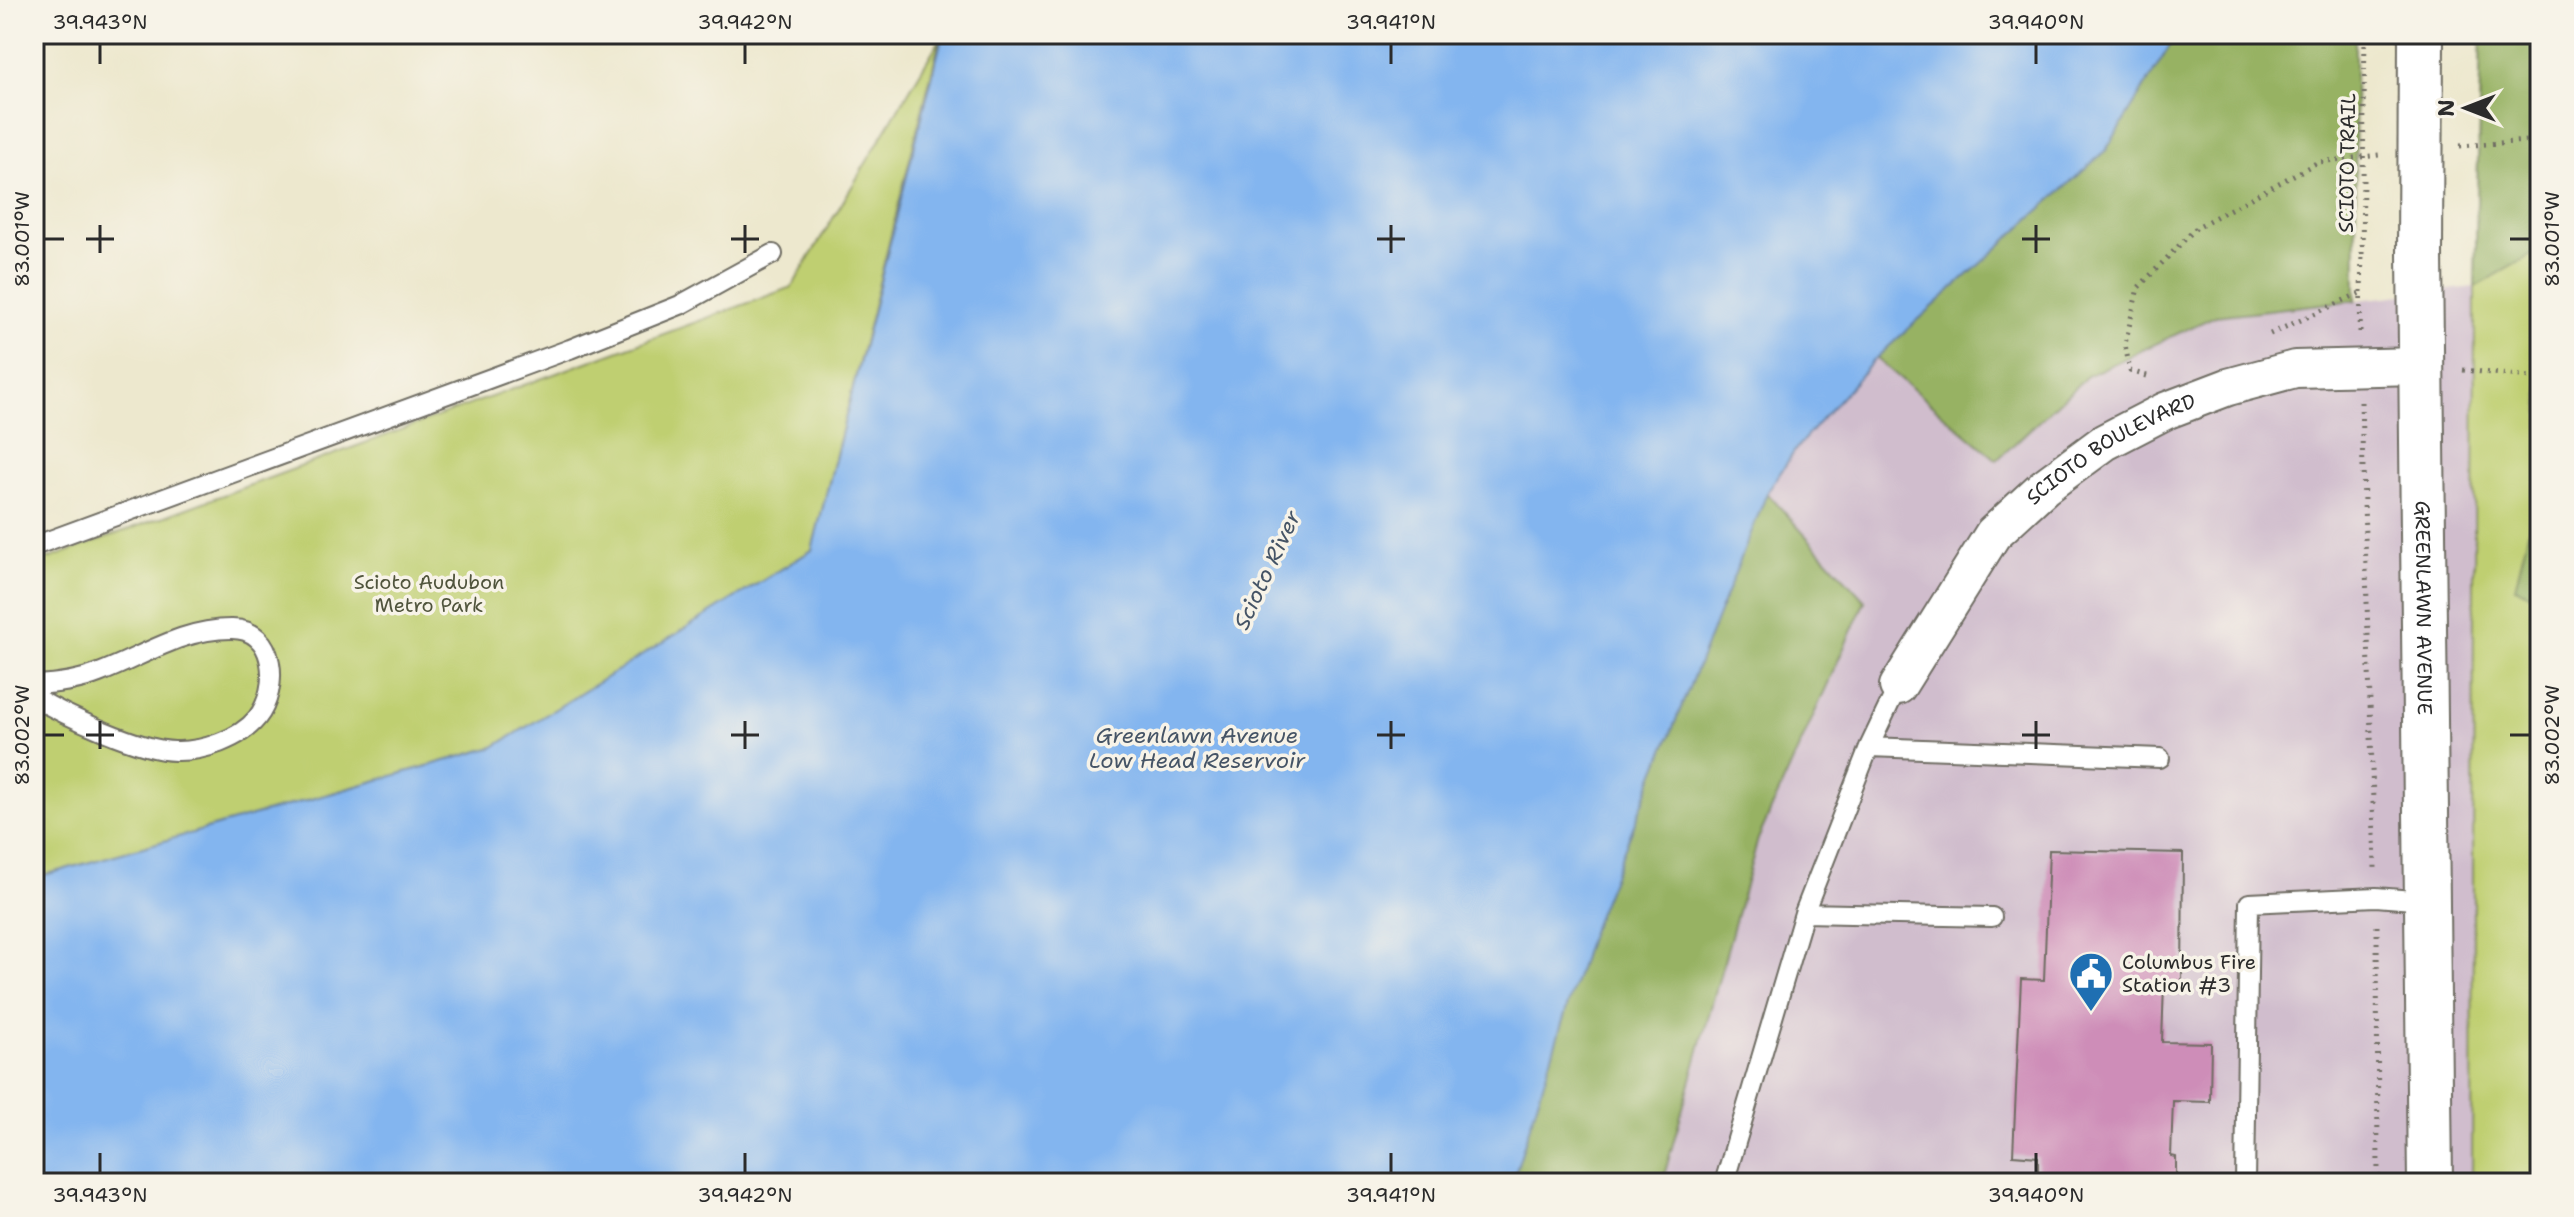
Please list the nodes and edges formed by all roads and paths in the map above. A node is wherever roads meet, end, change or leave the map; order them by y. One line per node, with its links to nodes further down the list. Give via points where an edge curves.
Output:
1 (2365, 34): 7 (path, SCIOTO TRAIL, bridge)
2 (2421, 34): 8 (main road, GREENLAWN AVENUE, bridge)
3 (2540, 140): 4 (path)
4 (2451, 147)
5 (2392, 154): 10 (path, via 2318,162 2197,227 2138,288 2125,344 2130,371 2152,378)
6 (773, 254): 11 (lane, via 680,305 584,343)
7 (2360, 365): 8 (street, SCIOTO BOULEVARD); 10 (street, SCIOTO BOULEVARD, via 2295,369); 17 (path, SCIOTO TRAIL)
8 (2418, 366): 9 (path); 18 (main road, GREENLAWN AVENUE)
9 (2540, 378)
10 (2165, 411): 13 (street, SCIOTO BOULEVARD, via 2105,442 1993,534)
11 (34, 546)
12 (34, 685): 14 (lane, via 96,675 154,646 235,628 253,635 266,649 273,673 269,697 257,718 236,735 174,752 60,712)
13 (1898, 686): 15 (lane)
14 (34, 697)
15 (1869, 747): 16 (lane); 19 (lane)
16 (2160, 758)
17 (2376, 897): 18 (lane); 22 (lane, via 2249,903); 23 (path, SCIOTO TRAIL)
18 (2425, 901): 24 (main road, GREENLAWN AVENUE)
19 (1804, 913): 20 (lane); 21 (lane)
20 (1992, 917)
21 (1724, 1183)
22 (2245, 1183)
23 (2378, 1183)
24 (2430, 1183)

